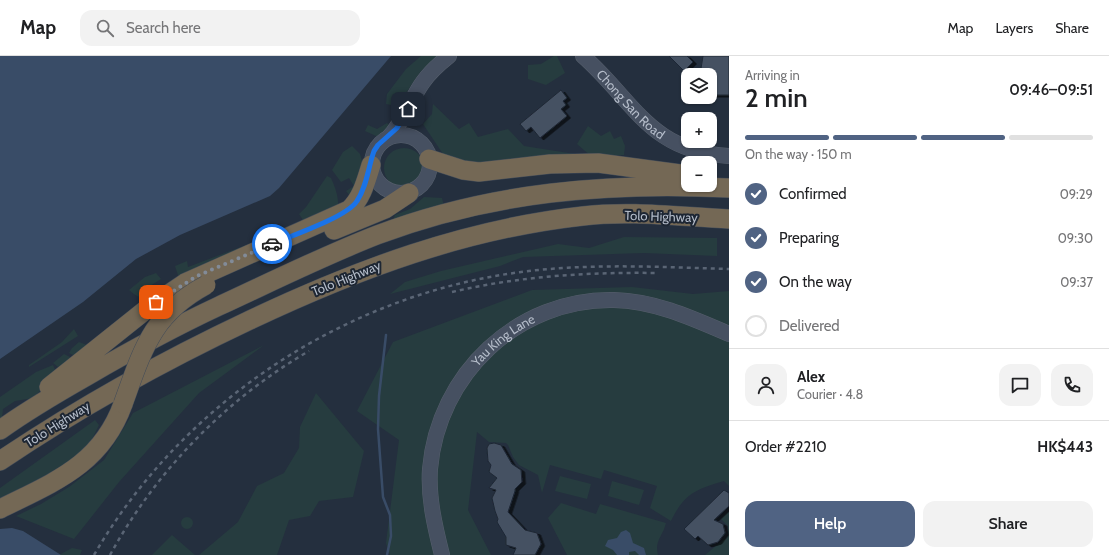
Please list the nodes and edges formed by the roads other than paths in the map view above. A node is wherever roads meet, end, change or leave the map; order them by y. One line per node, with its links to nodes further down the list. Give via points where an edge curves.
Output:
1 (449, 56): 3 (main road, via 427,76)
2 (583, 56): 6 (main road, Chong San Road, via 656,132 678,145 698,152)
3 (414, 99): 4 (main road, via 400,124); 5 (main road, via 412,119)
4 (389, 137): 5 (main road, via 405,135); 8 (main road, via 378,145)
5 (420, 142): 7 (main road)
6 (729, 156)
7 (429, 159): 9 (highway, via 463,170 479,172 550,164 598,163); 13 (main road, via 426,179 420,187)
8 (371, 165): 13 (main road, via 380,186 393,193); 16 (highway, via 362,193 349,210 181,285 104,342)
9 (681, 174)
10 (717, 181): 11 (highway)
11 (729, 184)
12 (729, 188): 16 (highway, Tolo Highway, via 659,185 580,189 494,202 422,220 333,254 178,325)
13 (409, 193): 19 (highway, bridge, via 375,213 206,285 180,302 156,327 140,357 115,423 96,451 66,476)
14 (729, 219): 18 (highway, Tolo Highway, via 609,214 584,216 494,231 447,242 401,257 328,284 196,345 86,406)
15 (729, 334): 20 (main road, Yau King Lane, via 672,310 643,303 602,300 577,303 542,314 496,341 466,372 453,392 437,430 430,469 430,491)
16 (16, 418): 17 (highway, Tolo Highway)
17 (0, 430)
18 (0, 461)
19 (0, 509)
20 (442, 555)

